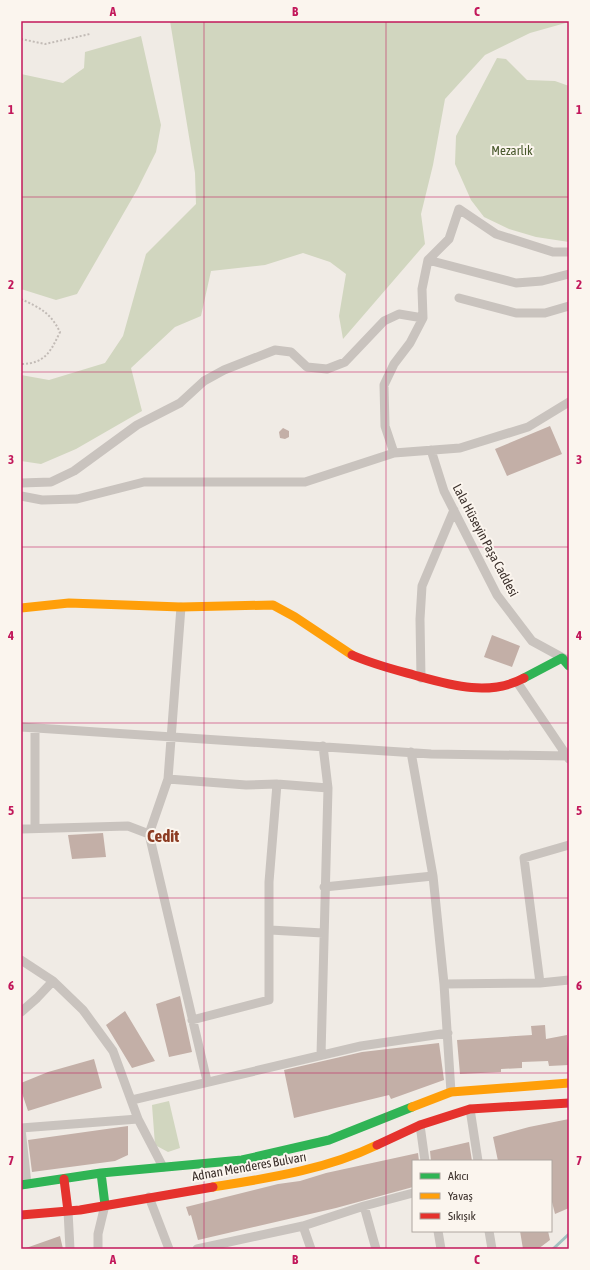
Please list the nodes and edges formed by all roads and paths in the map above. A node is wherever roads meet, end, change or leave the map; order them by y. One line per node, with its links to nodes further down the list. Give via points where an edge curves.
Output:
1 (90, 34): 2 (path, via 45,44)
2 (21, 39)
3 (569, 252): 4 (street, via 554,252 496,234 459,209 449,239)
4 (428, 260): 5 (street, via 516,283); 9 (street, via 422,289)
5 (569, 274)
6 (459, 298): 8 (street, via 516,313 545,313)
7 (21, 299): 10 (path, via 54,318 60,332 50,353 32,364)
8 (569, 306)
9 (423, 318): 13 (street, via 384,385 385,426); 14 (street, via 399,314 384,321 345,362 327,369 307,367 291,352 275,350 224,370 204,381 180,403 137,425 74,471 51,482)
10 (21, 364)
11 (569, 402): 12 (street, via 528,427 460,448)
12 (431, 450): 13 (street); 16 (street, Lala Hüseyin Paşa Caddesi, via 444,491)
13 (394, 453): 15 (street, via 305,482 144,482 77,499 42,500)
14 (21, 483)
15 (21, 496)
16 (454, 510): 19 (street, Lala Hüseyin Paşa Caddesi, via 497,595 532,641); 21 (street, via 422,586)
17 (181, 607): 18 (main road, via 69,603); 21 (main road, via 273,605 346,652 372,664); 25 (street)
18 (21, 608)
19 (566, 659): 20 (main road); 22 (main road)
20 (569, 666)
21 (421, 678): 22 (main road, via 459,687 489,688)
22 (517, 682): 28 (street)
23 (21, 727): 24 (street)
24 (36, 729): 25 (street); 32 (street)
25 (171, 736): 26 (street); 29 (street)
26 (323, 746): 27 (street); 31 (street)
27 (411, 752): 28 (street); 36 (street)
28 (569, 757)
29 (168, 779): 30 (street, via 246,785); 34 (street)
30 (278, 784): 31 (street); 38 (street, via 269,882)
31 (328, 788): 37 (street)
32 (35, 828): 33 (street); 34 (street, via 128,826)
33 (21, 829)
34 (149, 834): 46 (street)
35 (569, 845): 43 (street, via 524,858)
36 (433, 876): 37 (street); 44 (street)
37 (324, 888): 39 (street)
38 (270, 930): 39 (street); 46 (street, via 269,1000)
39 (323, 933): 48 (street)
40 (21, 960): 42 (street)
41 (569, 980): 43 (street)
42 (53, 981): 45 (street); 52 (street, via 83,1010 113,1051)
43 (540, 983): 44 (street)
44 (444, 984): 47 (street)
45 (21, 1012)
46 (192, 1020): 49 (street)
47 (448, 1033): 48 (street); 51 (street)
48 (320, 1055): 49 (street)
49 (207, 1081): 52 (street)
50 (569, 1083): 51 (main road, Adnan Menderes Bulvarı)
51 (451, 1092): 60 (main road, Adnan Menderes Bulvarı, via 329,1140 242,1160)
52 (132, 1100): 55 (street)
53 (569, 1103): 54 (main road, Adnan Menderes Bulvarı)
54 (470, 1109): 56 (main road, Adnan Menderes Bulvarı); 59 (street)
55 (138, 1119): 57 (street); 60 (street)
56 (420, 1125): 58 (street); 65 (main road, Adnan Menderes Bulvarı, via 359,1154 298,1173)
57 (21, 1129): 63 (street)
58 (425, 1160)
59 (478, 1160)
60 (163, 1167): 61 (main road, Adnan Menderes Bulvarı)
61 (101, 1173): 62 (main road, Adnan Menderes Bulvarı); 66 (main road)
62 (64, 1179): 63 (main road, Adnan Menderes Bulvarı); 68 (main road)
63 (24, 1185)
64 (412, 1193): 67 (street)
65 (149, 1196): 66 (main road, Adnan Menderes Bulvarı); 76 (street)
66 (105, 1205): 68 (main road, Adnan Menderes Bulvarı); 75 (street, via 98,1234)
67 (364, 1206): 70 (street); 80 (street)
68 (68, 1211): 69 (main road, Adnan Menderes Bulvarı); 74 (street)
69 (21, 1215)
70 (303, 1226): 73 (street); 79 (street)
71 (438, 1232): 81 (street)
72 (489, 1232): 82 (street)
73 (241, 1239): 77 (street); 78 (street)
74 (70, 1249)
75 (98, 1249)
76 (169, 1249)
77 (197, 1249)
78 (244, 1249)
79 (311, 1249)
80 (376, 1249)
81 (441, 1249)
82 (492, 1249)

